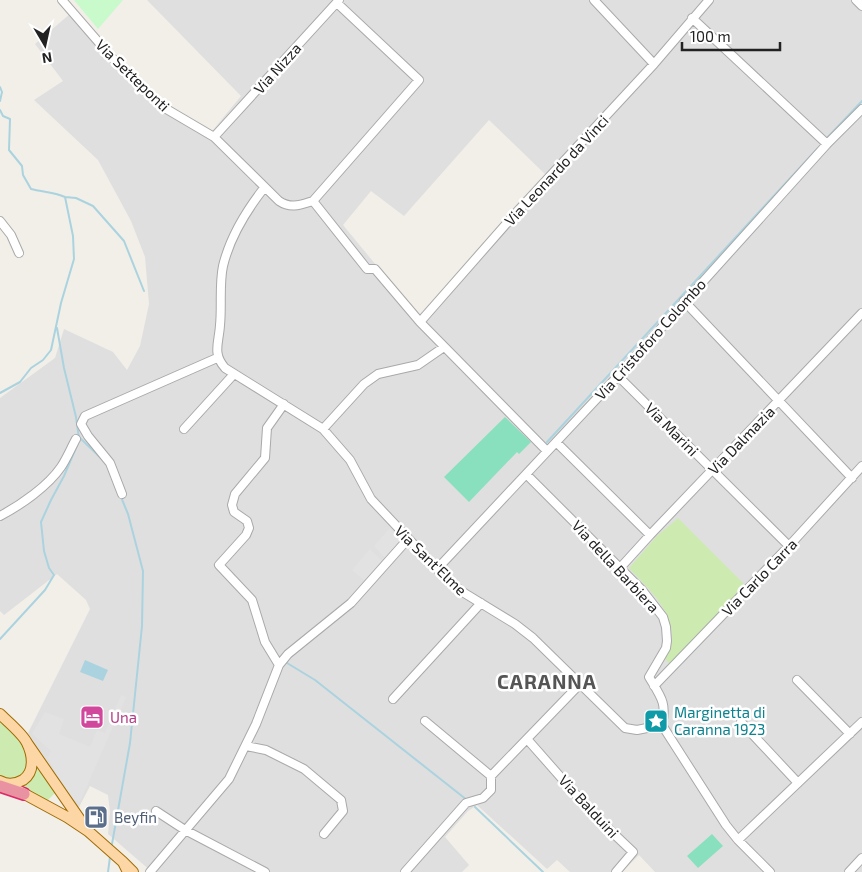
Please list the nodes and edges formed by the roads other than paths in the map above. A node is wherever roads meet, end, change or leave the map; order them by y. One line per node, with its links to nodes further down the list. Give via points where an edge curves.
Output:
1 (62, 0): 10 (street, Via Setteponti, via 114,60 163,107)
2 (594, 0): 8 (street)
3 (709, 0): 7 (street, Via Leonardo da Vinci)
4 (856, 0): 6 (street)
5 (338, 2): 10 (street, Via Nizza); 13 (street, via 419,80)
6 (862, 6)
7 (692, 18): 8 (street, Via Leonardo da Vinci); 11 (street)
8 (654, 64): 18 (street, Via Leonardo da Vinci)
9 (862, 109): 11 (street, Via Cristoforo Colombo)
10 (214, 137): 12 (street)
11 (825, 142): 16 (street, Via Cristoforo Colombo)
12 (264, 188): 13 (street, via 285,205 294,207); 20 (street, via 242,219 223,267)
13 (313, 200): 18 (street, via 367,269 375,269)
14 (0, 222): 15 (street)
15 (19, 253)
16 (684, 301): 22 (street, Via Cristoforo Colombo); 23 (street)
17 (862, 313): 23 (street, Via Dalmazia)
18 (420, 322): 19 (street)
19 (444, 346): 26 (street, via 418,365 378,374 364,384); 29 (street)
20 (218, 359): 21 (street, Via Sant'Elme); 34 (street, via 85,416 81,424 110,463)
21 (234, 374): 24 (street, Via Sant'Elme); 25 (street)
22 (618, 376): 28 (street, Via Cristoforo Colombo); 31 (street, Via Marini)
23 (780, 400): 31 (street, Via Dalmazia); 33 (street)
24 (284, 404): 26 (street, Via Sant'Elme); 42 (street, via 266,428 265,458 235,494 234,512 247,521 249,528 219,564 252,600 265,642)
25 (184, 429)
26 (323, 429): 37 (street, Via Sant'Elme, via 350,460 372,499)
27 (76, 439): 35 (street, via 62,466 50,480)
28 (556, 442): 29 (street, Via Cristoforo Colombo); 36 (street)
29 (547, 451): 32 (street, Via Cristoforo Colombo)
30 (862, 466): 33 (street, Via Carlo Carra)
31 (712, 469): 36 (street, Via Dalmazia); 38 (street, Via Marini)
32 (526, 474): 39 (street, Via della Barbiera); 40 (street, Via Cristoforo Colombo)
33 (852, 478): 38 (street, Via Carlo Carra)
34 (122, 494)
35 (0, 516)
36 (650, 535): 39 (street, Via Dalmazia)
37 (408, 539): 40 (street, Via Sant'Elme); 42 (street, via 358,596 288,654)
38 (789, 546): 45 (street, Via Carlo Carra)
39 (620, 568): 45 (street, Via della Barbiera, via 663,616 666,648 650,677)
40 (437, 569): 41 (street, Via Sant'Elme, via 461,592)
41 (481, 603): 44 (street, Via Sant'Elme, via 532,638); 46 (street)
42 (279, 666): 55 (street)
43 (797, 680): 52 (street)
44 (580, 684): 51 (street, Via Sant'Elme, via 625,728 637,730); 53 (street)
45 (654, 686): 51 (street, via 665,711)
46 (393, 699)
47 (0, 714): 54 (main road)
48 (425, 721): 56 (street)
49 (741, 722): 58 (street)
50 (862, 722): 52 (street)
51 (662, 726): 64 (street)
52 (850, 734): 58 (street)
53 (527, 739): 56 (street); 72 (street, Via Balduini, via 594,815 633,852)
54 (27, 743): 57 (main road, via 32,765 28,776 17,782); 62 (main road)
55 (246, 746): 61 (street, via 229,779); 63 (street, via 266,750 304,768 341,800 343,811)
56 (491, 776): 71 (street, via 491,790 483,798 466,803)
57 (1, 783): 59 (highway)
58 (798, 783): 64 (street)
59 (24, 794): 62 (main road)
60 (156, 811): 61 (street)
61 (185, 830): 69 (street); 70 (street)
62 (88, 831): 66 (main road)
63 (324, 834)
64 (738, 840): 73 (street)
65 (862, 858): 74 (street)
66 (122, 862): 67 (main road); 68 (main road)
67 (128, 872)
68 (133, 872)
69 (150, 872)
70 (266, 872)
71 (405, 872)
72 (616, 872)
73 (770, 872)
74 (849, 872)

